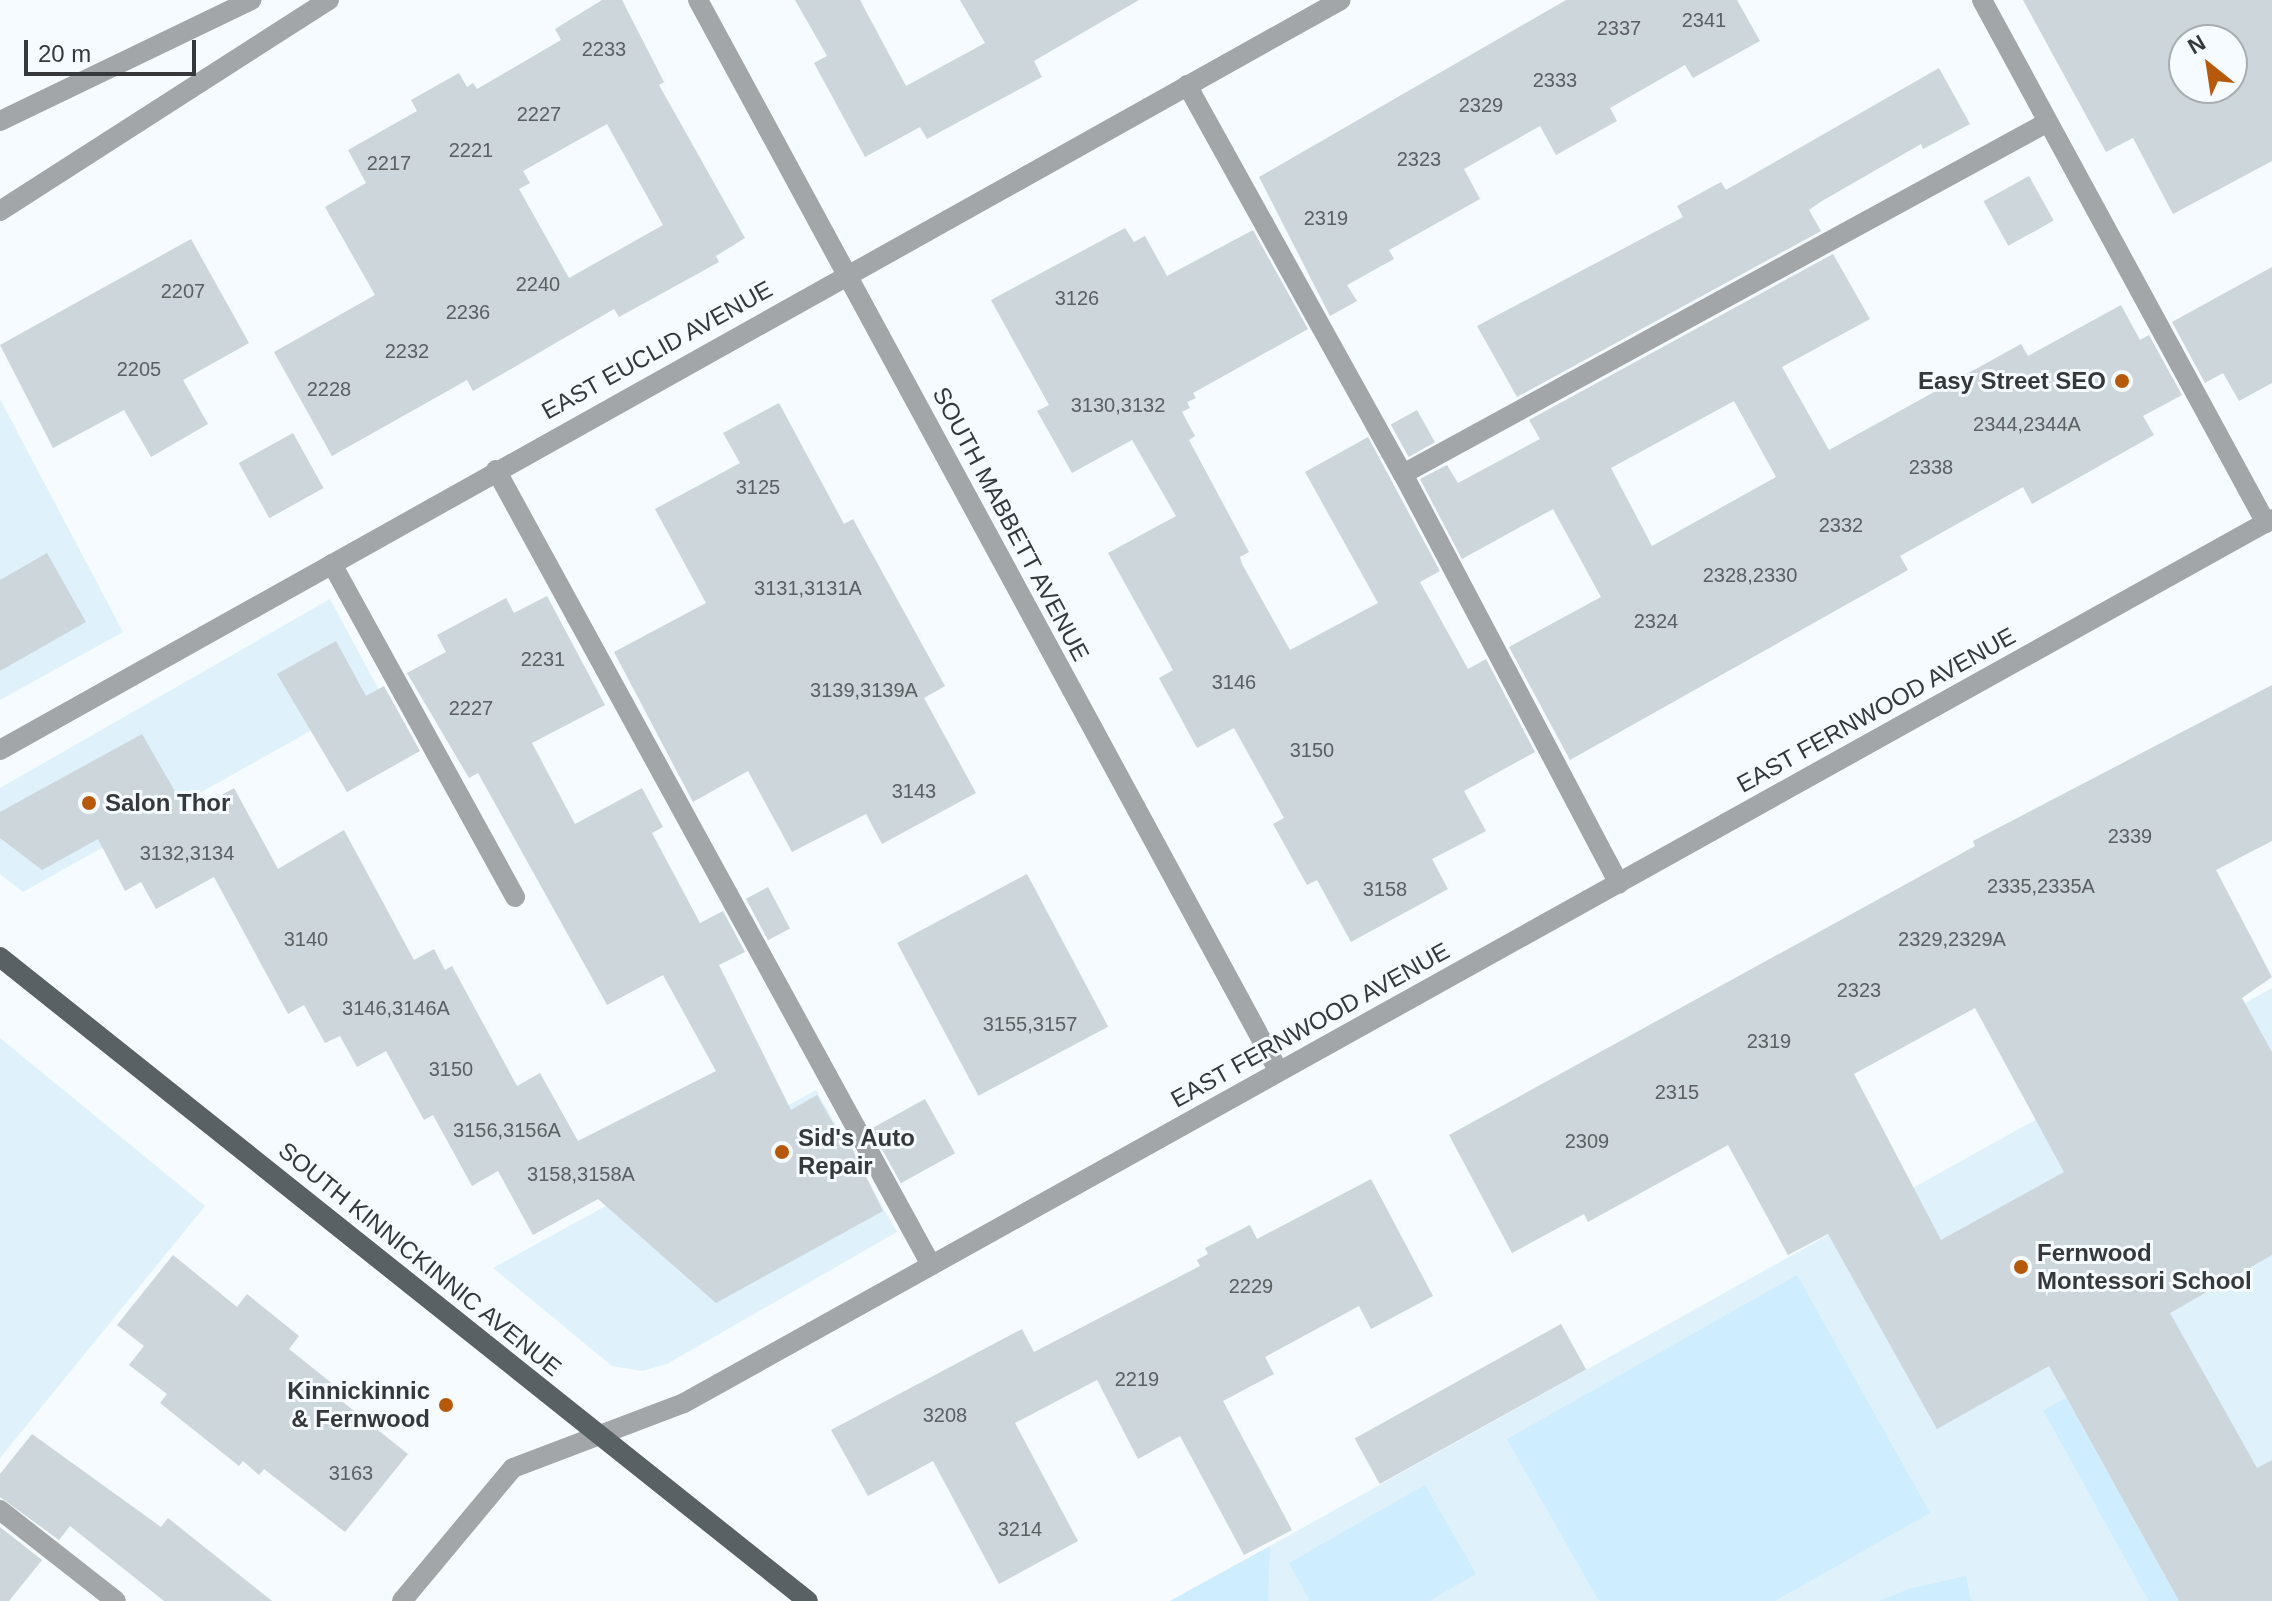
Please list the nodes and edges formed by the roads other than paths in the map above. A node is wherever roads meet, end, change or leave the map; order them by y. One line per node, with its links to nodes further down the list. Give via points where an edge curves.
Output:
1 (251, 0): 7 (street)
2 (329, 0): 9 (street)
3 (698, 0): 10 (street, SOUTH MABBETT AVENUE)
4 (1341, 0): 6 (street, EAST EUCLID AVENUE)
5 (1982, 0): 8 (street)
6 (1187, 85): 10 (street, EAST EUCLID AVENUE); 12 (street)
7 (0, 121)
8 (2046, 123): 12 (street); 13 (street)
9 (0, 211)
10 (847, 274): 11 (street, EAST EUCLID AVENUE); 19 (street, SOUTH MABBETT AVENUE)
11 (496, 470): 14 (street, EAST EUCLID AVENUE); 20 (street)
12 (1403, 474): 16 (street)
13 (2269, 521): 16 (street, EAST FERNWOOD AVENUE)
14 (332, 564): 15 (street, EAST EUCLID AVENUE); 17 (street)
15 (0, 750)
16 (1619, 883): 19 (street, EAST FERNWOOD AVENUE)
17 (515, 897)
18 (0, 957): 21 (main road, SOUTH KINNICKINNIC AVENUE)
19 (1279, 1072): 20 (street, EAST FERNWOOD AVENUE)
20 (931, 1265): 21 (street, EAST FERNWOOD AVENUE, via 684,1403)
21 (599, 1436): 24 (street, EAST FERNWOOD AVENUE, via 513,1468); 25 (main road, SOUTH KINNICKINNIC AVENUE)
22 (0, 1510): 23 (street)
23 (116, 1601)
24 (402, 1601)
25 (808, 1601)

